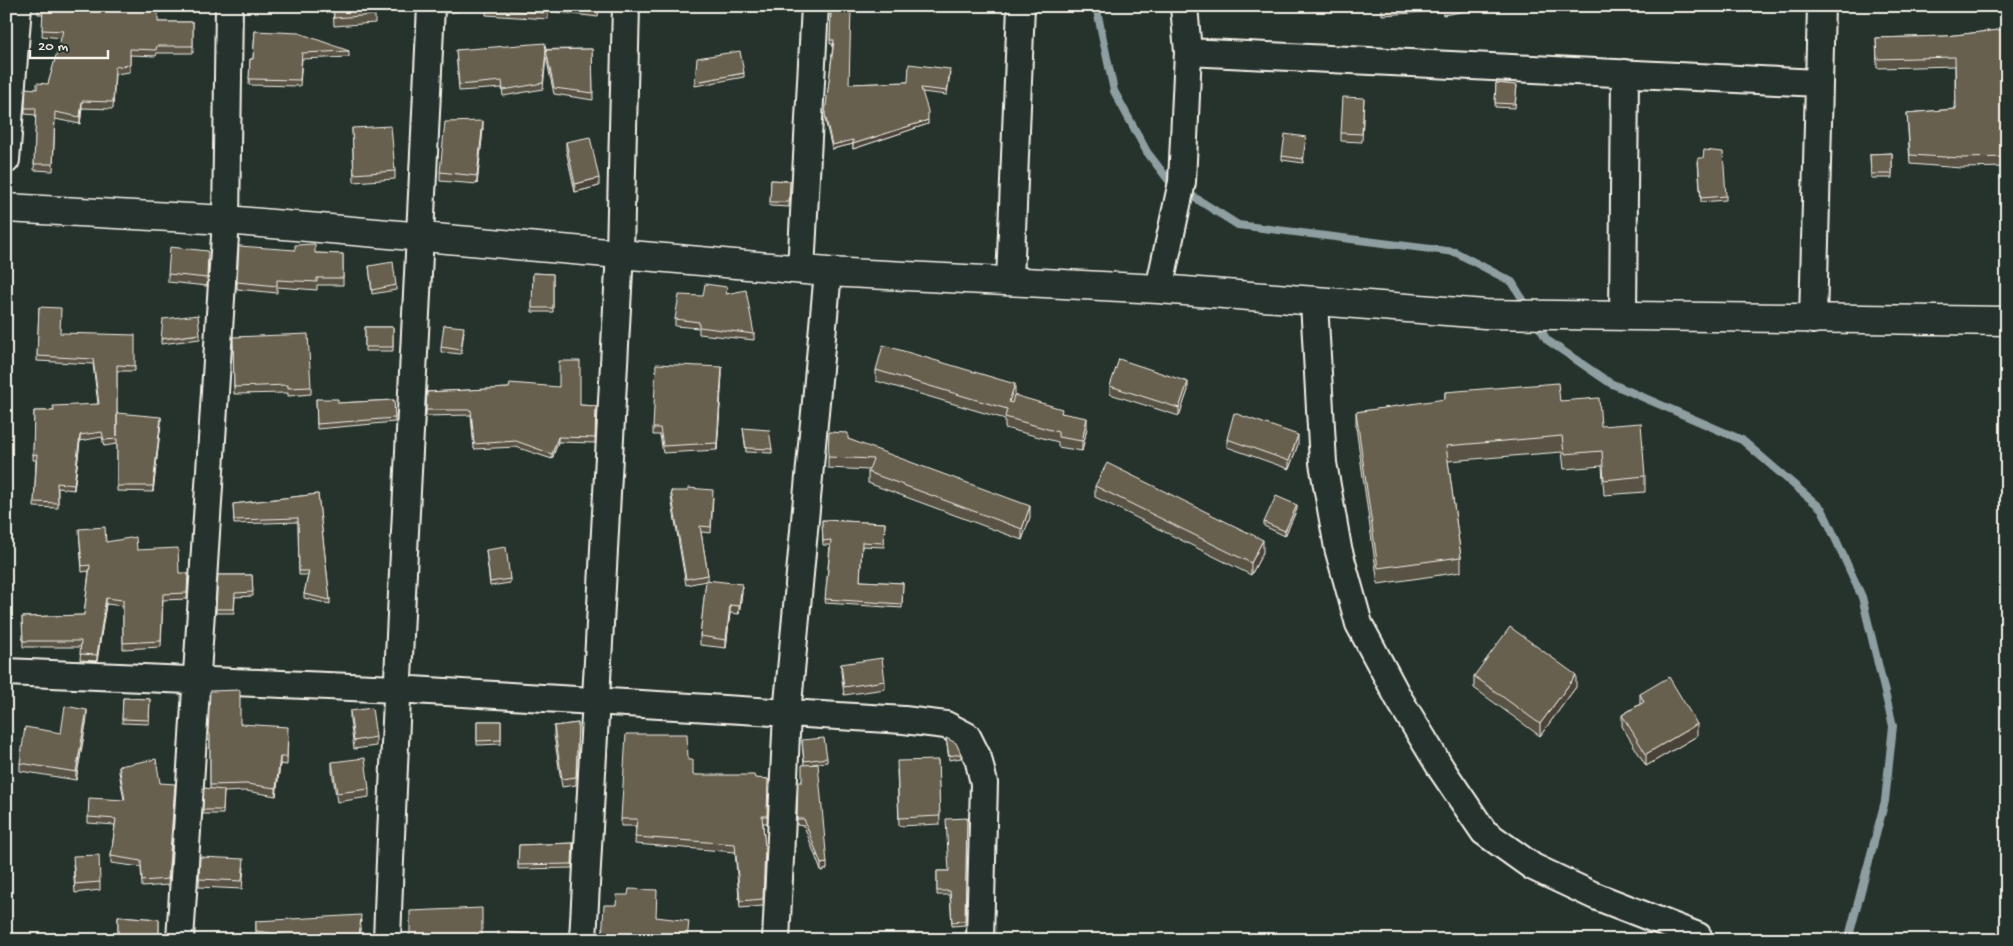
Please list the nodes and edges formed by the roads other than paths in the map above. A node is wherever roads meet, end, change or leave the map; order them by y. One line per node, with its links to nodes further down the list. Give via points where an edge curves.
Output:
1 (18, 6): 12 (street)
2 (229, 6): 14 (street)
3 (430, 6): 15 (street)
4 (626, 6): 16 (street)
5 (815, 6): 17 (street)
6 (1021, 6): 19 (street)
7 (1184, 6): 9 (street)
8 (1821, 6): 11 (street)
9 (1188, 52): 10 (street); 20 (street, via 1182,182)
10 (1625, 73): 11 (street); 22 (street)
11 (1819, 83): 23 (street)
12 (6, 160)
13 (6, 208): 14 (street)
14 (226, 220): 15 (street); 26 (street)
15 (421, 237): 16 (street); 27 (street)
16 (620, 252): 17 (street); 28 (street)
17 (801, 270): 18 (street)
18 (828, 272): 19 (street); 29 (street)
19 (1010, 281): 20 (street)
20 (1159, 289): 21 (street)
21 (1314, 302): 22 (street, via 1485,314); 30 (street, via 1323,463 1338,548 1359,624 1442,770 1484,832 1533,868)
22 (1613, 316): 23 (street)
23 (1813, 320): 24 (street)
24 (2007, 321)
25 (6, 672): 26 (street)
26 (197, 679): 27 (street); 31 (street)
27 (396, 689): 28 (street); 32 (street)
28 (596, 700): 29 (street); 33 (street)
29 (787, 714): 34 (street); 35 (street, via 946,725 967,736 978,758 984,783)
30 (1698, 936)
31 (180, 940)
32 (387, 940)
33 (583, 940)
34 (776, 940)
35 (980, 940)

